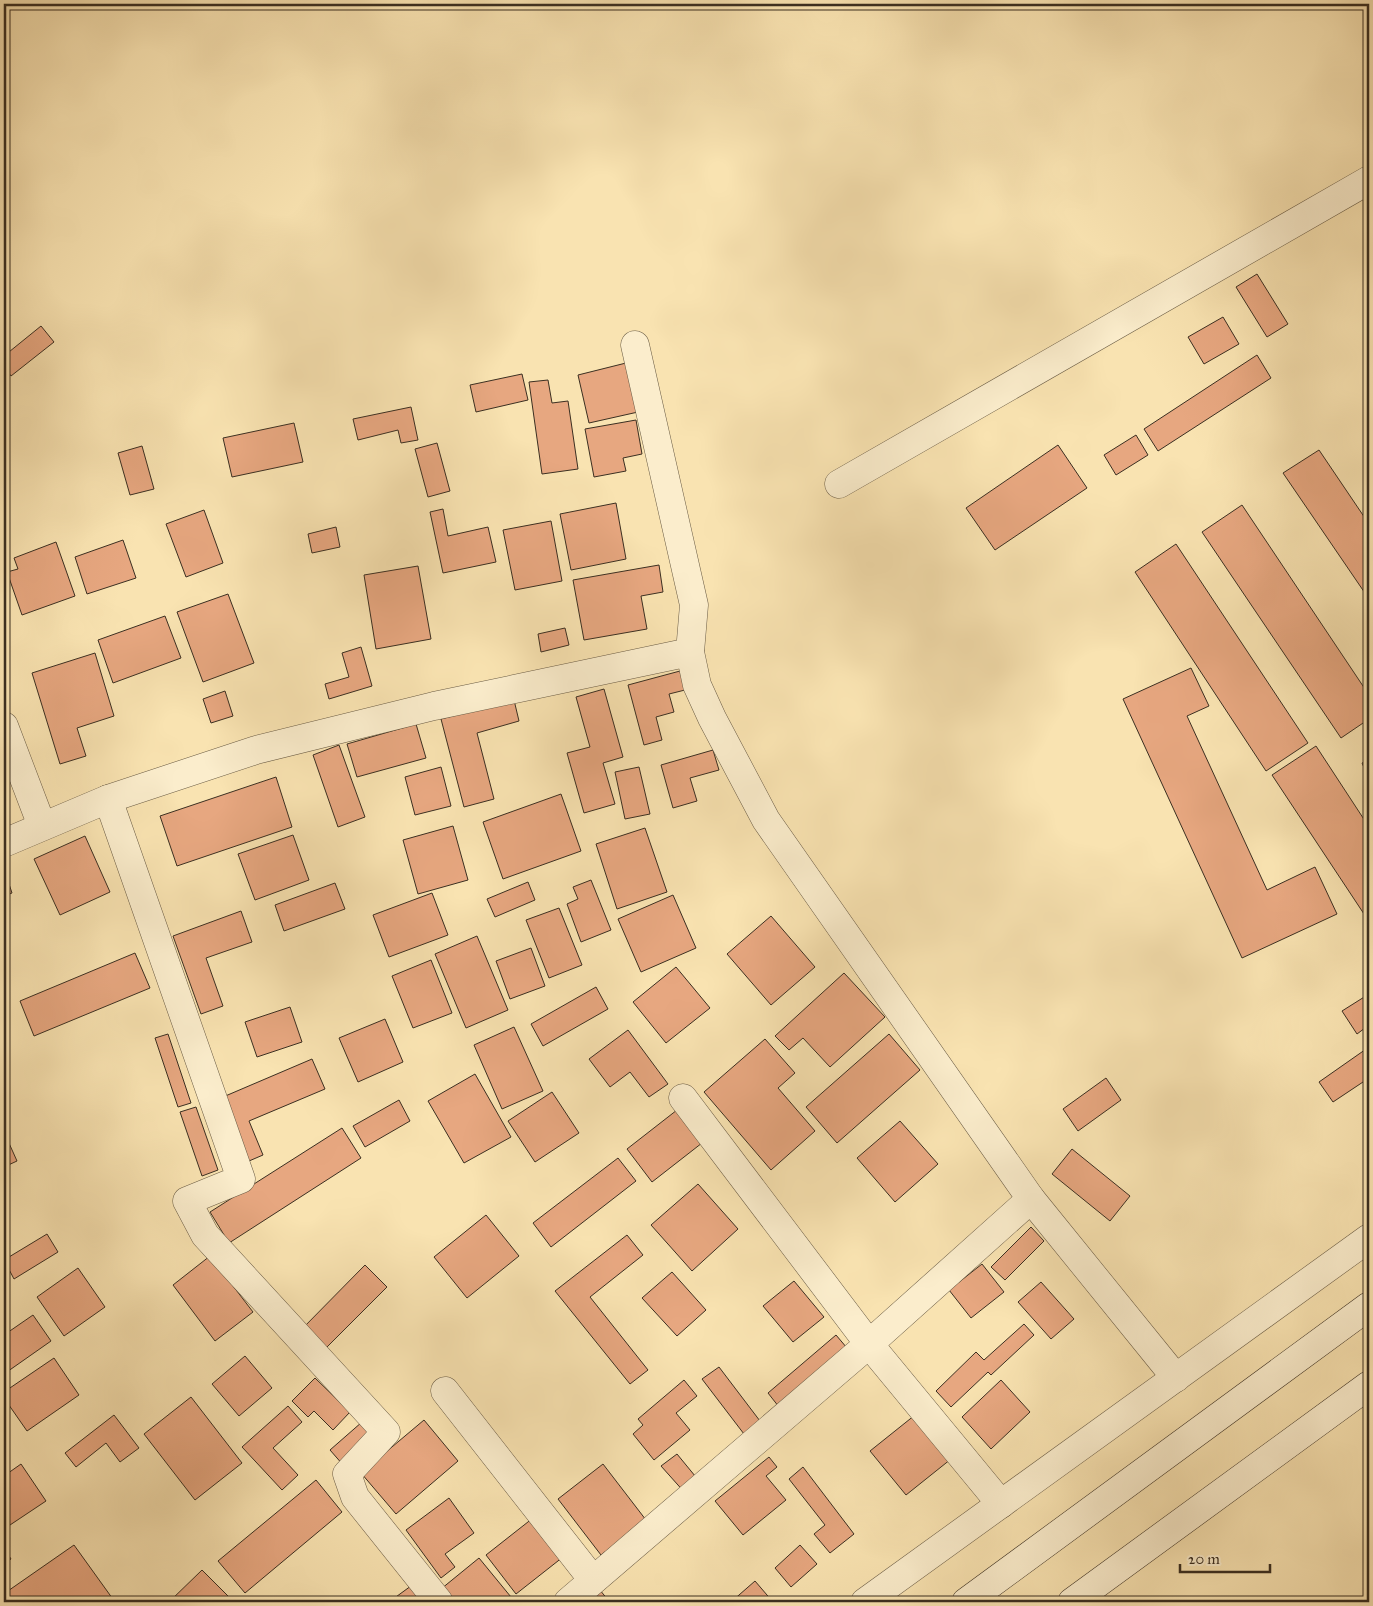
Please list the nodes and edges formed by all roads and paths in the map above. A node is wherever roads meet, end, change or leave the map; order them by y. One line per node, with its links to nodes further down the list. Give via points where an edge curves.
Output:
1 (1369, 180): 3 (street)
2 (634, 345): 4 (street, via 694,605)
3 (839, 484)
4 (690, 652): 6 (street, via 434,706 265,748); 10 (street, via 697,685 766,820)
5 (4, 726): 7 (street)
6 (108, 799): 7 (street); 19 (street, via 241,1179 187,1201 204,1235 386,1432 347,1474 355,1498)
7 (42, 826): 8 (street)
8 (4, 843)
9 (683, 1098): 13 (street)
10 (1031, 1199): 13 (street); 14 (street)
11 (1369, 1238): 14 (street)
12 (1369, 1306): 22 (street)
13 (868, 1344): 17 (street); 18 (street)
14 (1176, 1378): 17 (street)
15 (1369, 1385): 23 (street)
16 (445, 1391): 18 (street)
17 (1001, 1504): 21 (street)
18 (593, 1580): 20 (street)
19 (439, 1602)
20 (568, 1602)
21 (865, 1602)
22 (966, 1602)
23 (1072, 1602)

